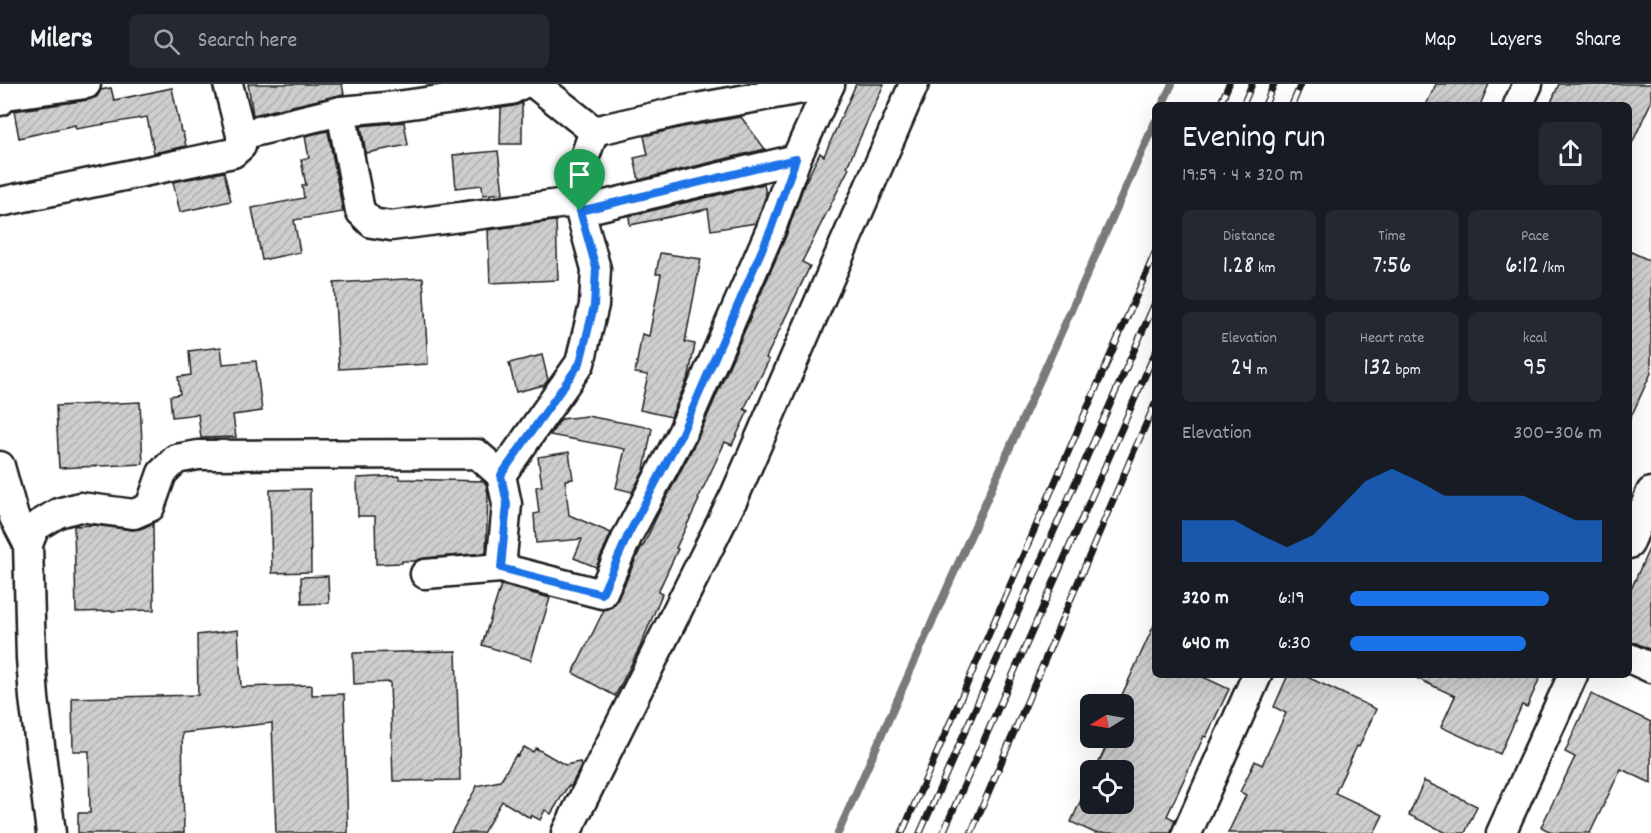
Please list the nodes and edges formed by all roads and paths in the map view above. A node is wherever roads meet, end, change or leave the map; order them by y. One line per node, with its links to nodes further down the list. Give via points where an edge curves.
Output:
1 (86, 84): 8 (street, via 6,95)
2 (228, 84): 12 (street)
3 (522, 84): 10 (street, via 511,90)
4 (535, 84): 11 (street)
5 (830, 84): 11 (street); 13 (street)
6 (915, 84): 28 (street, via 735,495)
7 (1528, 84): 9 (street)
8 (0, 101)
9 (1519, 102)
10 (341, 111): 12 (street); 15 (street, via 360,211 372,224 391,226)
11 (594, 131): 15 (street, via 584,159)
12 (241, 135): 14 (street, via 241,146 233,153)
13 (796, 159): 15 (street); 21 (street, via 771,229 682,433 602,594)
14 (0, 202)
15 (581, 206): 17 (street, via 596,268 594,306 580,363)
16 (0, 466): 20 (street, via 14,517)
17 (501, 475): 20 (street, via 477,453 198,455 176,459 162,473 150,507 134,514 80,507 57,513 35,527); 21 (street, via 507,504)
18 (1651, 492): 19 (street)
19 (1632, 537)
20 (28, 544): 27 (street, via 32,678)
21 (501, 568): 22 (street)
22 (425, 574)
23 (1632, 659): 24 (street)
24 (1651, 668)
25 (1256, 678): 29 (street)
26 (1572, 678): 30 (street)
27 (51, 833)
28 (566, 833)
29 (1187, 833)
30 (1501, 833)

